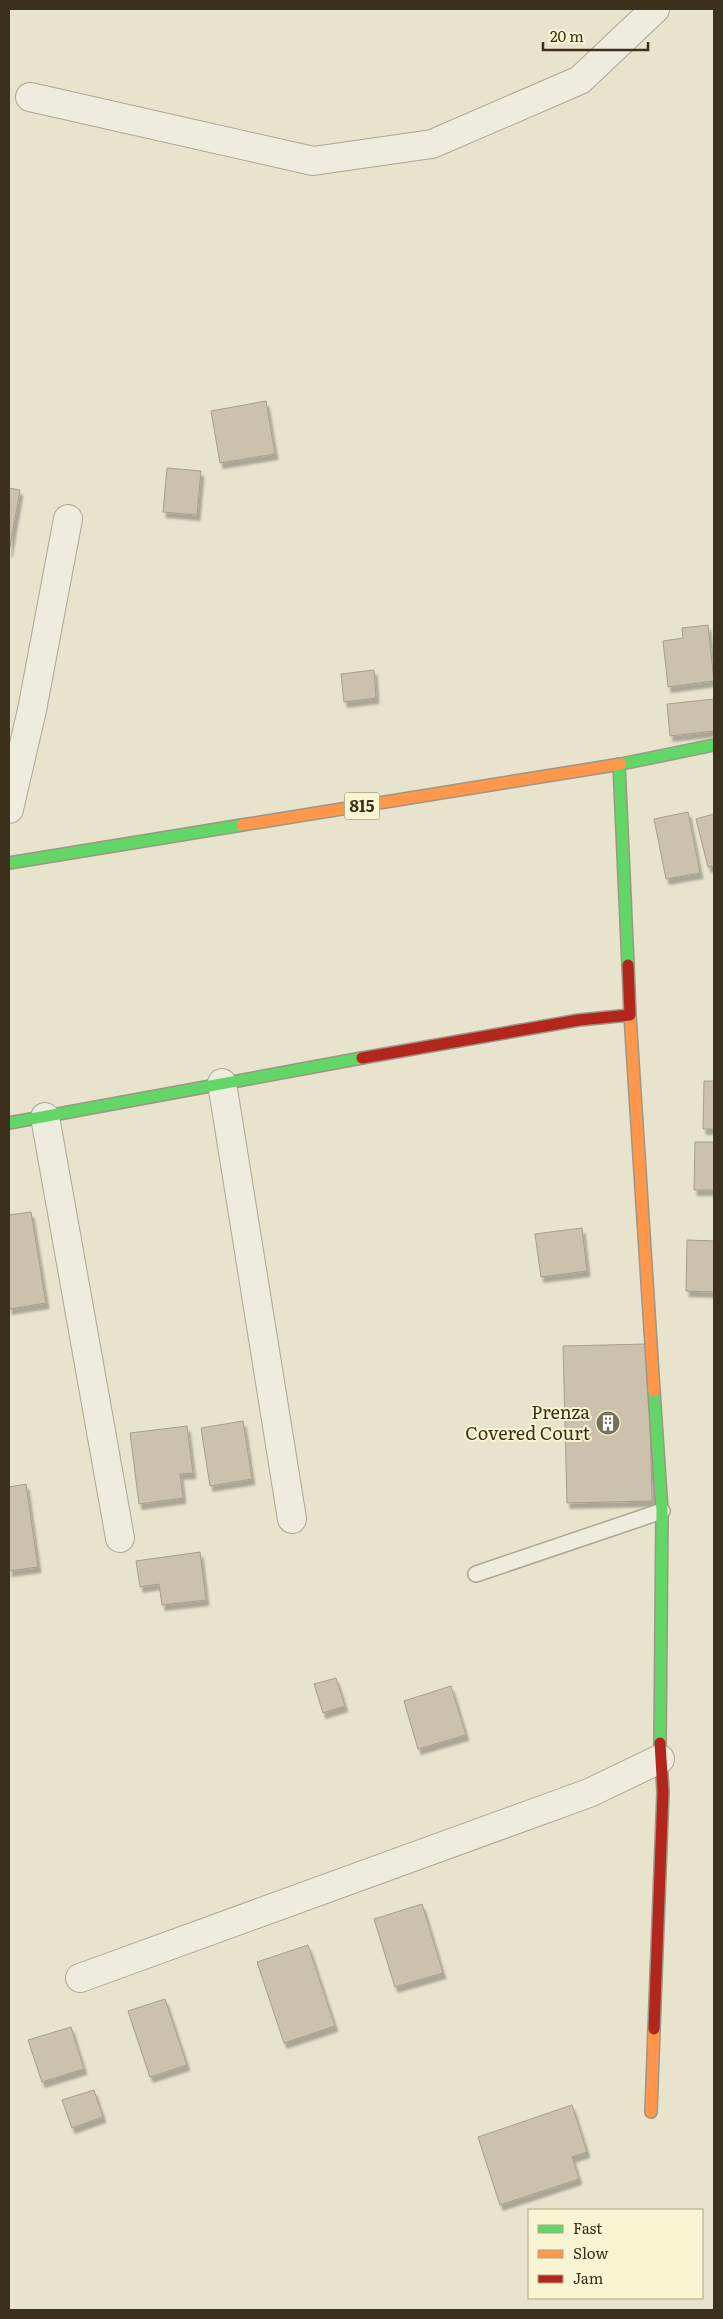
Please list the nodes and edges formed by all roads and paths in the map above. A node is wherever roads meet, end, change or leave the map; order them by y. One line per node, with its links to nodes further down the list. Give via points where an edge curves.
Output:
1 (655, 9): 2 (street, via 580,80 432,144 313,161)
2 (30, 97)
3 (68, 519): 6 (street, via 32,710)
4 (714, 745): 5 (street, 815)
5 (619, 764): 7 (street, 815); 8 (street)
6 (9, 809)
7 (9, 864)
8 (630, 1014): 9 (street, via 579,1020); 12 (street)
9 (222, 1083): 10 (street); 13 (street)
10 (45, 1117): 11 (street); 14 (street)
11 (9, 1122)
12 (662, 1511): 15 (lane); 16 (street)
13 (292, 1519)
14 (120, 1538)
15 (476, 1574)
16 (660, 1760): 17 (street, via 589,1793); 18 (street, via 663,1792)
17 (80, 1978)
18 (651, 2112)

